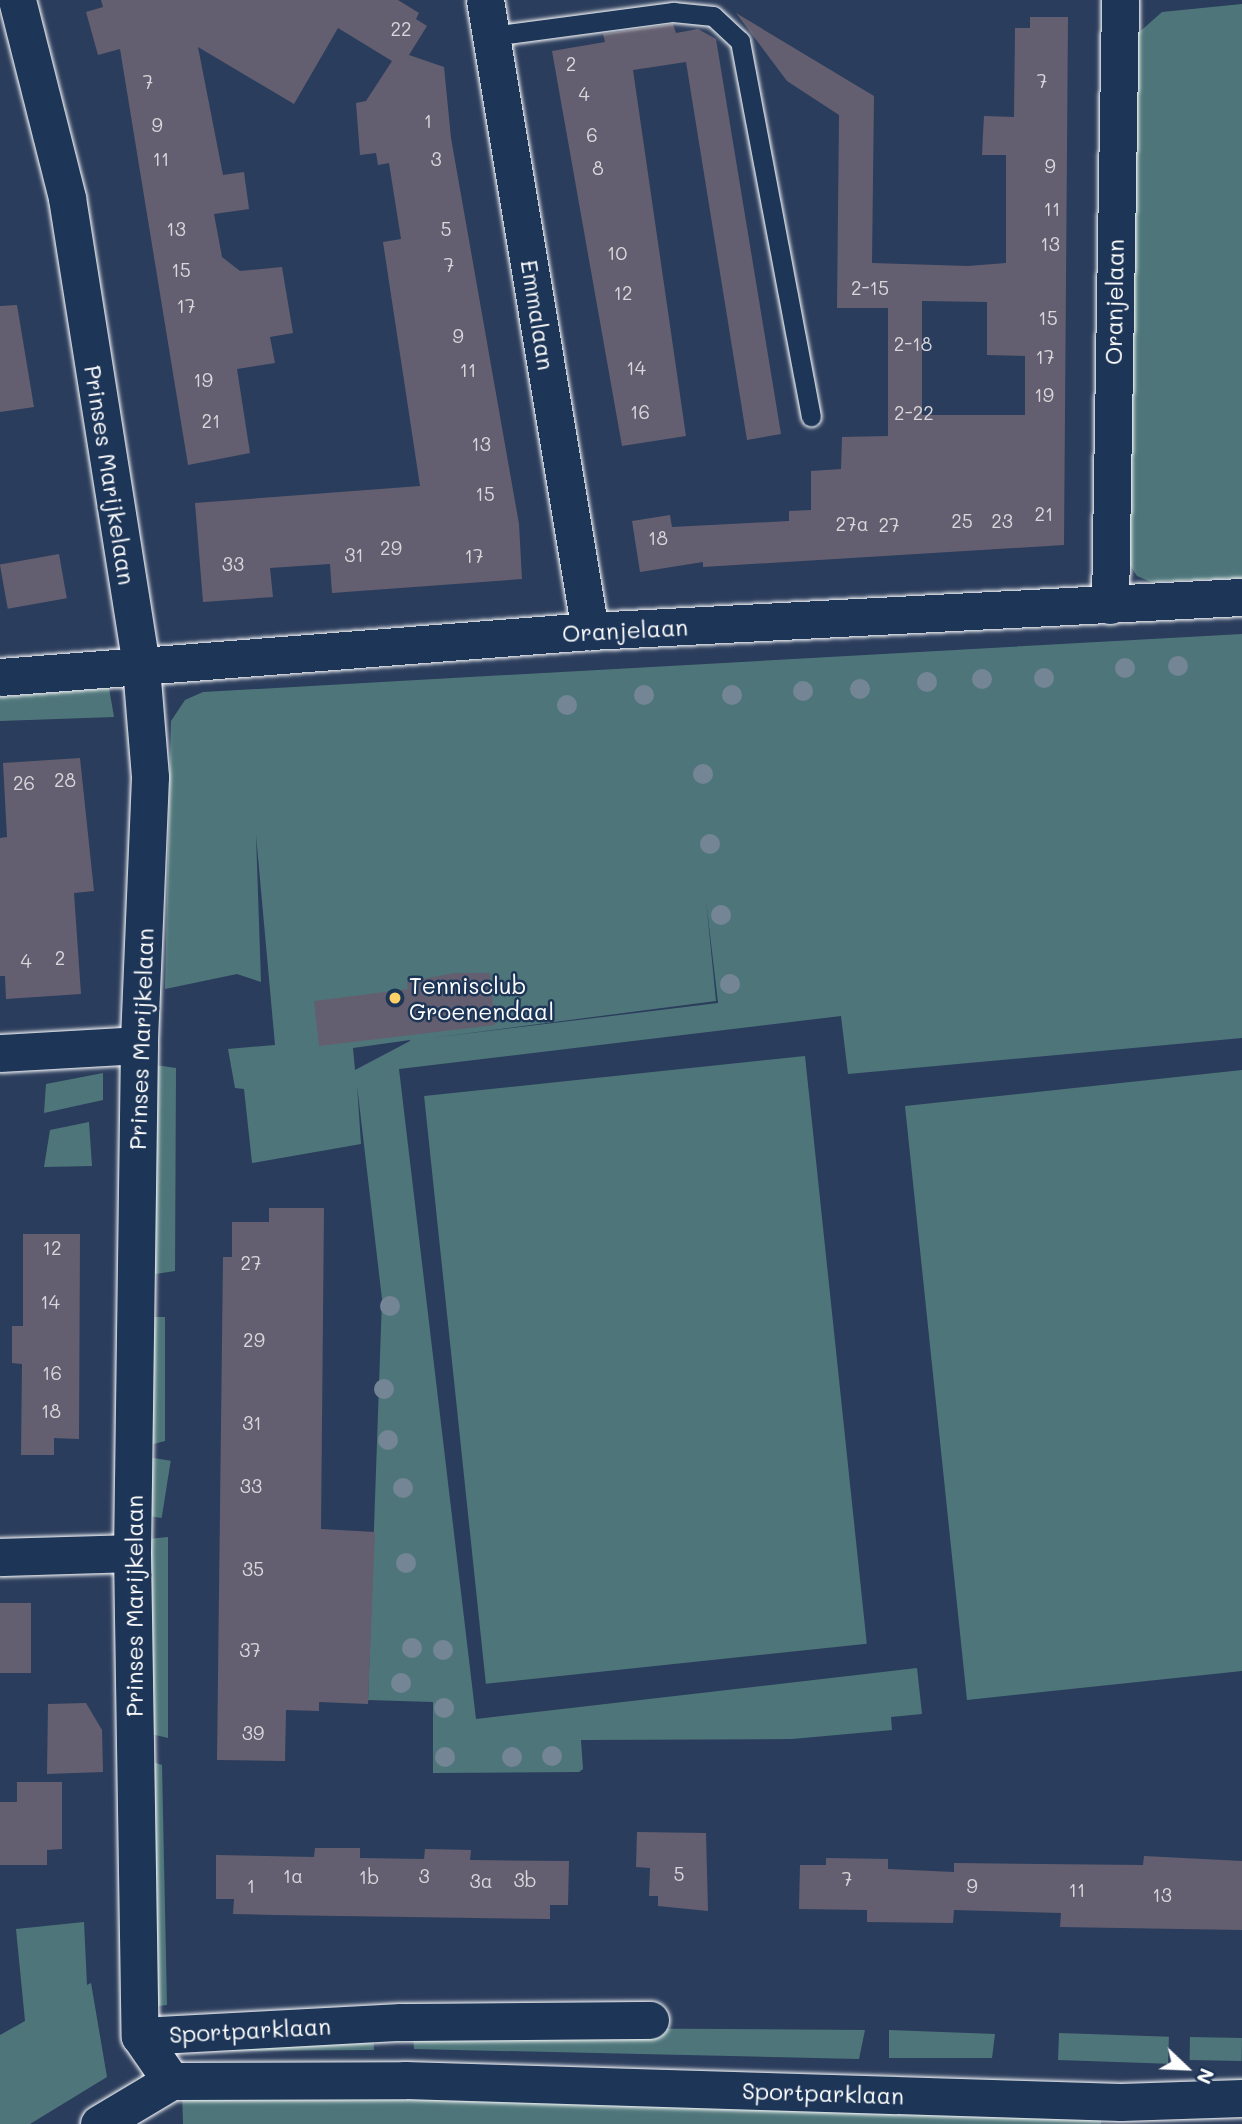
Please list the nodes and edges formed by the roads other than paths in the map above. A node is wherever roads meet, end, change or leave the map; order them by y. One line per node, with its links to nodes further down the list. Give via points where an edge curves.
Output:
1 (17, 0): 9 (street, Prinses Marijkelaan, via 67,198)
2 (485, 0): 4 (street, Emmalaan)
3 (1120, 0): 7 (street, Oranjelaan)
4 (492, 36): 5 (lane, via 673,12 713,16 740,41); 8 (street, Emmalaan)
5 (811, 416)
6 (1242, 597): 7 (street, Oranjelaan)
7 (1110, 604): 8 (street, Oranjelaan)
8 (590, 631): 9 (street, Oranjelaan)
9 (141, 667): 10 (street, Oranjelaan); 11 (street, Prinses Marijkelaan, via 150,777)
10 (0, 677)
11 (139, 1045): 12 (street); 13 (street, Prinses Marijkelaan)
12 (0, 1053)
13 (132, 1553): 14 (street); 17 (street, Prinses Marijkelaan)
14 (0, 1557)
15 (650, 2020): 16 (street, Sportparklaan)
16 (401, 2022): 17 (street, Sportparklaan); 18 (street)
17 (141, 2036): 19 (street)
18 (405, 2080): 19 (street, Sportparklaan); 21 (street, Sportparklaan)
19 (171, 2081): 22 (street)
20 (1242, 2098): 21 (street, Sportparklaan)
21 (1120, 2113)
22 (99, 2124)

